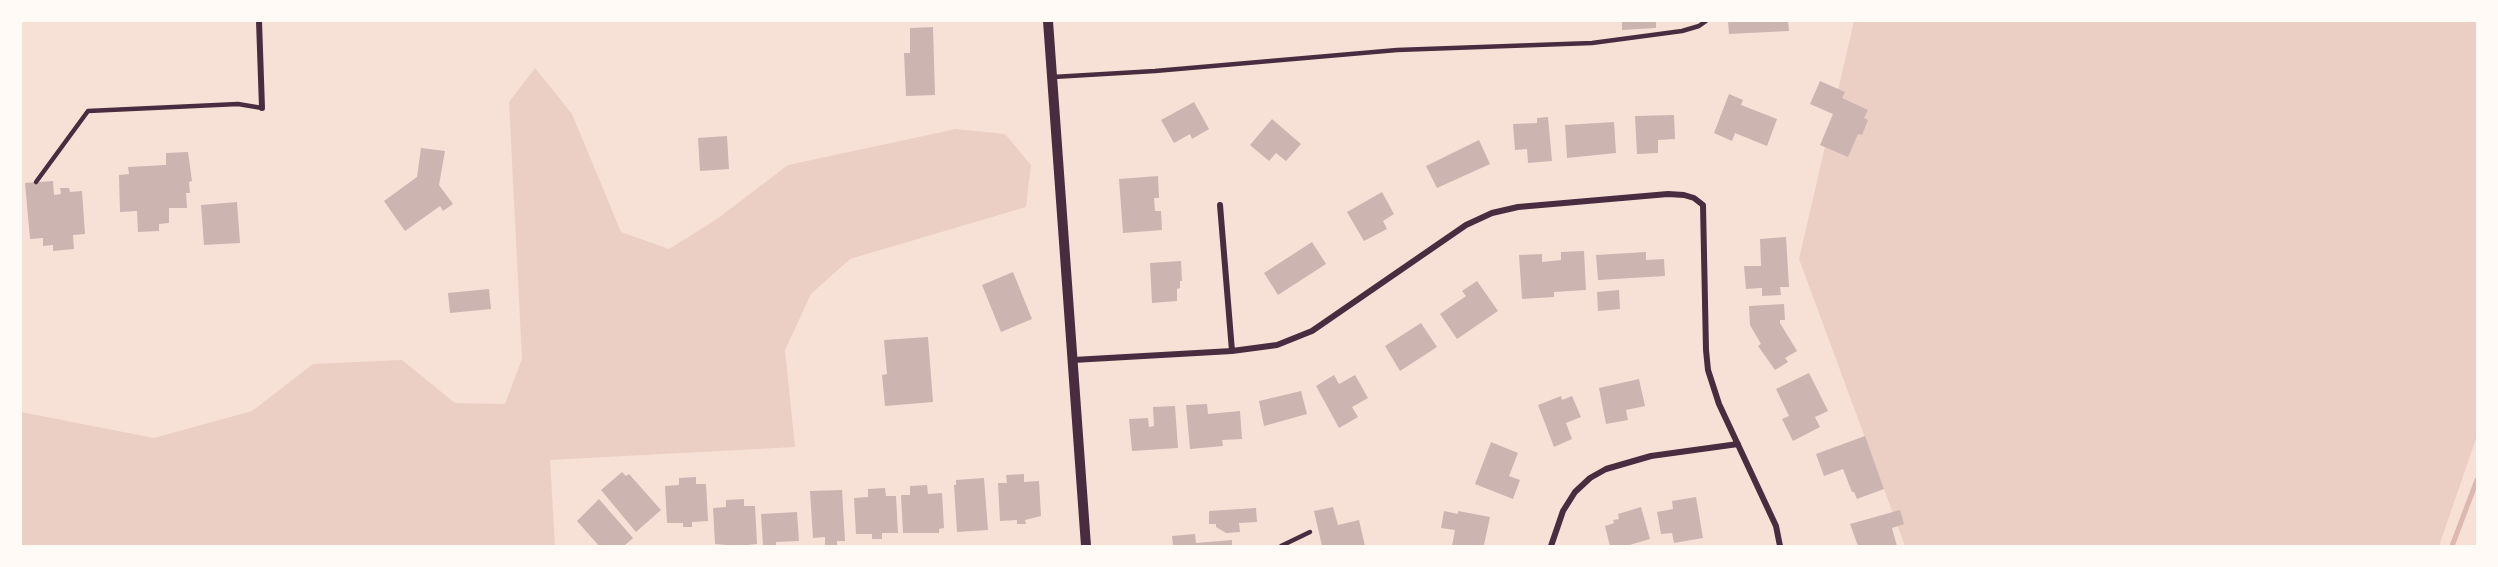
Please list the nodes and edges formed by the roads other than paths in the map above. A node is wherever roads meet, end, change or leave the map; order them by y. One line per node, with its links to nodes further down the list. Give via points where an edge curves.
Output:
1 (259, 21): 5 (street)
2 (1048, 21): 4 (street)
3 (1706, 21): 4 (lane, via 1682,31 1592,43 1398,50)
4 (1051, 77): 9 (street)
5 (262, 108): 6 (lane, via 238,104 88,111)
6 (36, 182)
7 (1220, 205): 8 (street)
8 (1232, 351): 9 (street); 10 (street, via 1277,345 1312,331 1466,225 1492,213 1518,207 1668,194 1694,198 1703,205 1707,360 1719,404)
9 (1073, 360): 12 (street)
10 (1738, 444): 14 (street, via 1651,456 1606,469 1575,492 1563,511); 15 (street, via 1776,526)
11 (1310, 532): 13 (lane)
12 (1086, 546)
13 (1281, 546)
14 (1551, 546)
15 (1780, 546)

